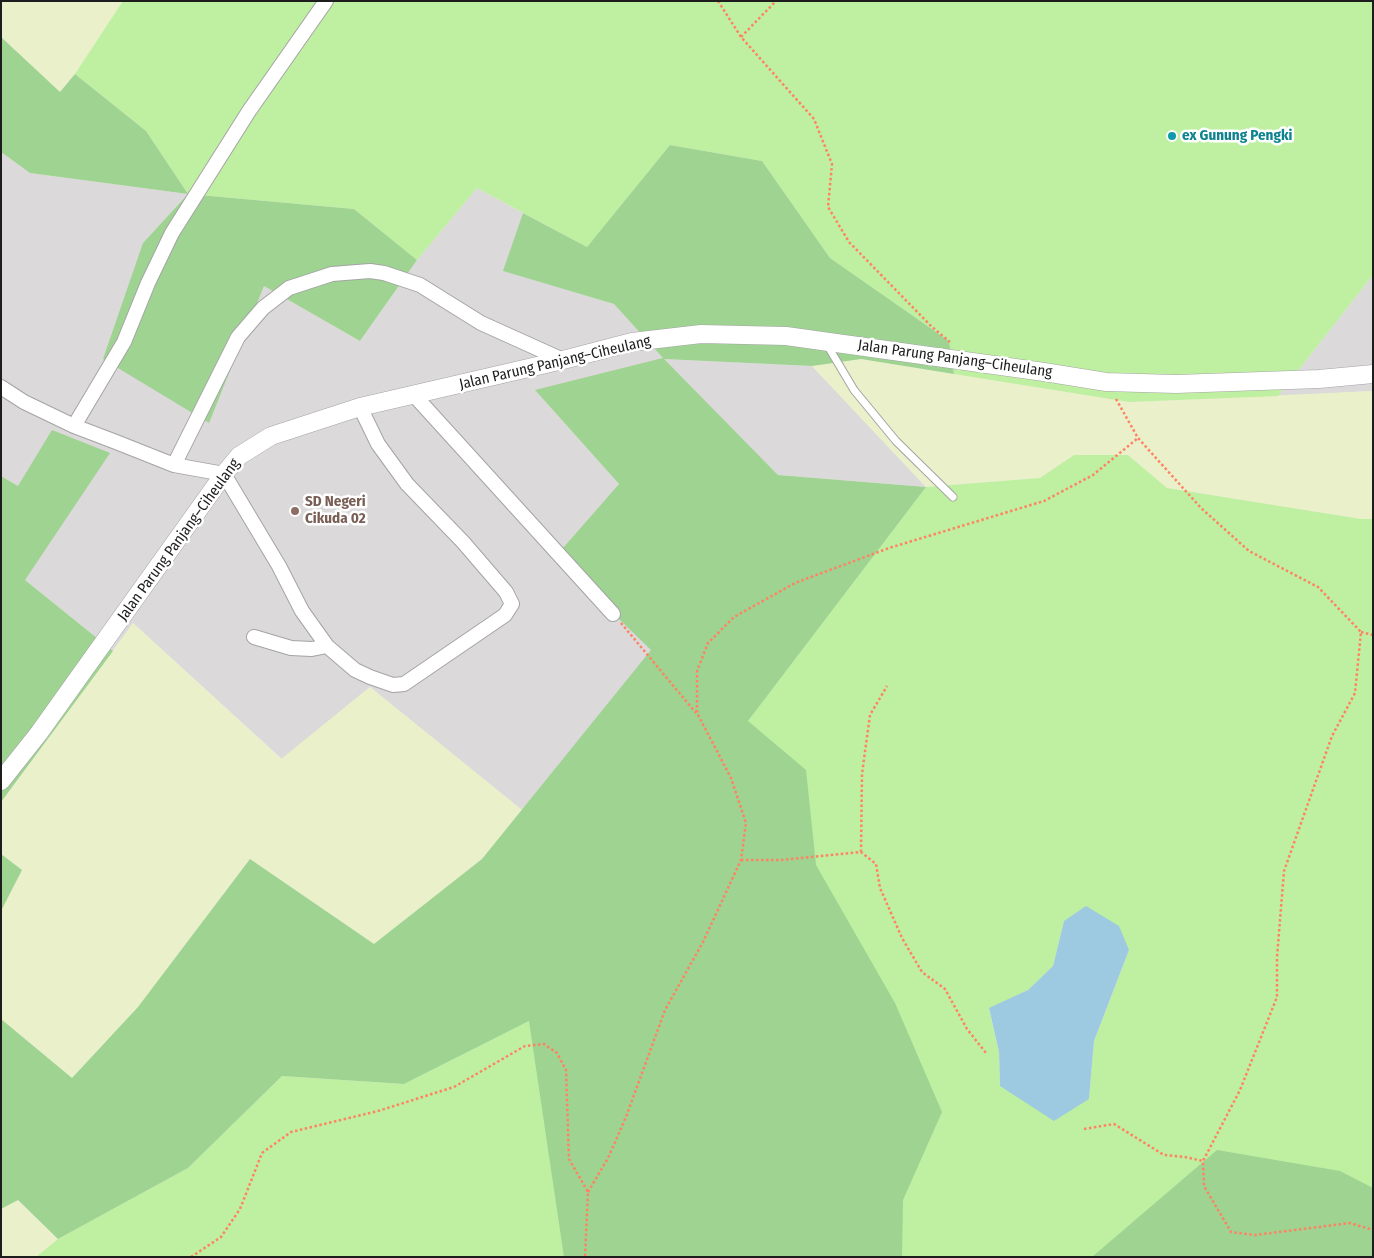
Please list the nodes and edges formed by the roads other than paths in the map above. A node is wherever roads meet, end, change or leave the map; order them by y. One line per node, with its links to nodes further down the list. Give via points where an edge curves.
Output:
1 (326, 1): 8 (street, via 249,112 172,233 124,342)
2 (825, 341): 3 (street, Jalan Parung Panjang–Ciheulang, via 786,336 701,334 632,342); 4 (street, Jalan Parung Panjang–Ciheulang, via 1106,382 1176,384); 11 (lane, via 854,390 872,412 896,441)
3 (563, 360): 6 (street, Jalan Parung Panjang–Ciheulang); 9 (street, via 481,324 420,285 370,271 332,274 289,288 263,308 238,337)
4 (1373, 374)
5 (1, 387): 8 (street)
6 (414, 395): 7 (street, Jalan Parung Panjang–Ciheulang); 12 (street)
7 (360, 407): 10 (street, Jalan Parung Panjang–Ciheulang, via 271,436 239,456); 14 (street, via 378,444 406,484 463,542 506,592 512,604 504,615 404,684 392,685 370,678 354,670)
8 (74, 426): 9 (street)
9 (174, 465): 10 (street)
10 (224, 474): 14 (street, via 302,611); 15 (street, Jalan Parung Panjang–Ciheulang, via 39,733)
11 (953, 497)
12 (613, 614)
13 (254, 637): 14 (street, via 291,648)
14 (327, 646)
15 (1, 781)

